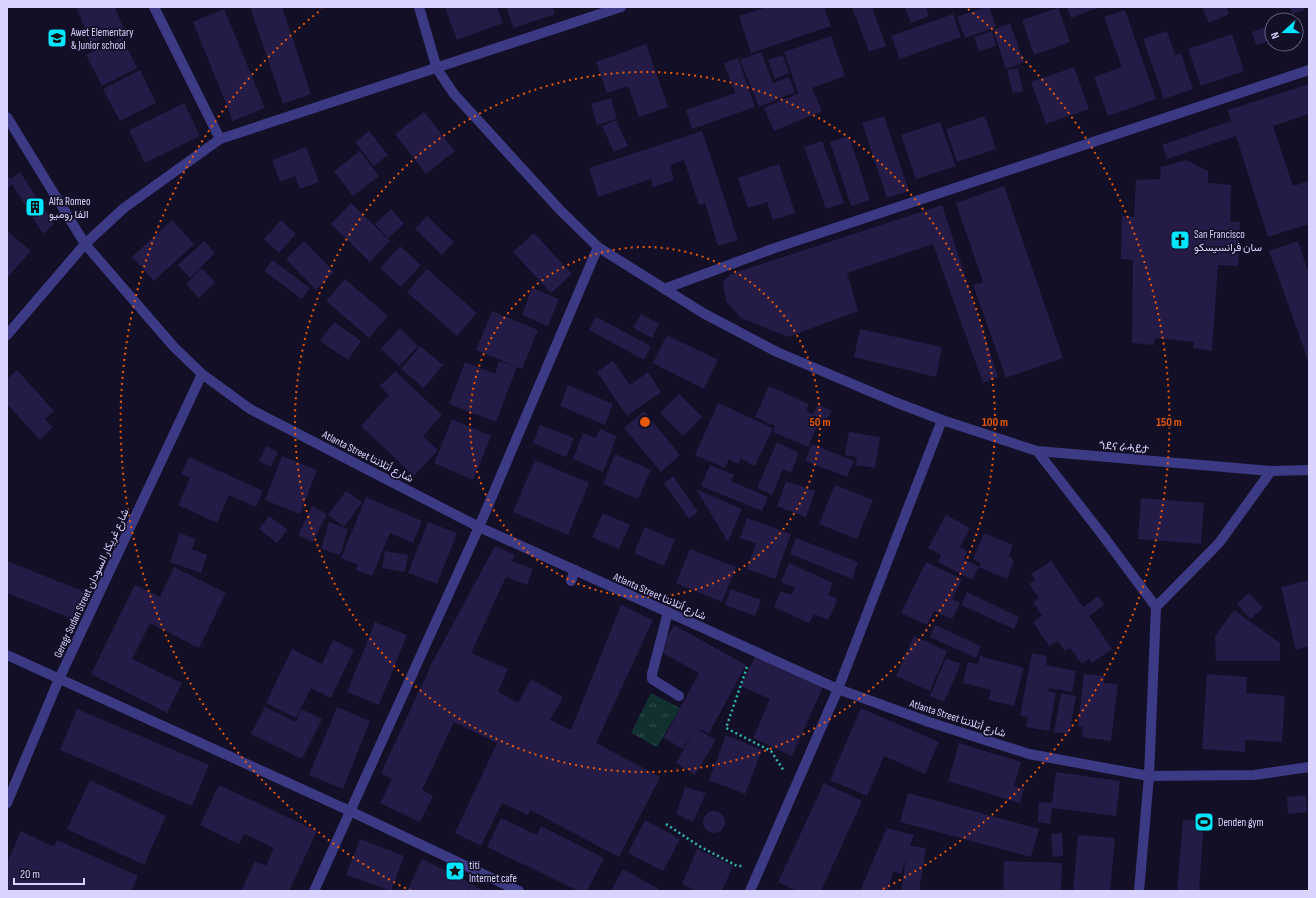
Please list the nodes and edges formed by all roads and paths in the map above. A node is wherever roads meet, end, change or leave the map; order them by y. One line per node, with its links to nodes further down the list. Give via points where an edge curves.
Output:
1 (154, 7): 7 (street)
2 (419, 7): 4 (street, ጎደና ራሓይታ)
3 (621, 7): 4 (street)
4 (438, 69): 7 (street); 9 (street, ጎደና ራሓይታ, via 454,94 560,211)
5 (1309, 70): 10 (street, via 780,246)
6 (7, 117): 8 (street, Atlanta Street شارع أتلانتا)
7 (220, 139): 8 (street, via 124,208)
8 (86, 244): 11 (street); 12 (street, Atlanta Street شارع أتلانتا, via 174,347)
9 (598, 247): 10 (street, ጎደና ራሓይታ); 17 (street)
10 (664, 289): 13 (street, ጎደና ራሓይታ, via 777,352)
11 (7, 335)
12 (202, 374): 17 (street, Atlanta Street شارع أتلانتا, via 250,409); 24 (street, Geregr Sudan Street شارع غريكار السودان)
13 (942, 420): 14 (street, ጎደና ራሓይታ); 25 (street)
14 (1037, 451): 16 (street, ጎደና ራሓይታ); 20 (street)
15 (1309, 470): 16 (street, ጎደና ራሓይታ)
16 (1272, 471): 20 (street, via 1219,543)
17 (479, 527): 18 (street, Atlanta Street شارع أتلانتا); 33 (street)
18 (575, 570): 19 (street); 21 (street, Atlanta Street شارع أتلانتا)
19 (571, 581)
20 (1156, 607): 30 (street)
21 (668, 612): 22 (street, Atlanta Street شارع أتلانتا); 26 (street, via 652,679)
22 (752, 651): 25 (street, Atlanta Street شارع أتلانتا); 28 (path, via 726,728 771,751)
23 (7, 655): 24 (street)
24 (59, 679): 32 (street, Geregr Sudan Street شارع غريكار السودان); 33 (street)
25 (838, 689): 29 (street); 30 (street, Atlanta Street شارع أتلانتا, via 928,722 1029,754)
26 (679, 696)
27 (1309, 767): 30 (street, Atlanta Street شارع أتلانتا, via 1254,775)
28 (784, 772): 29 (path, via 792,768); 31 (path)
29 (802, 772): 38 (street)
30 (1149, 776): 39 (street)
31 (782, 778)
32 (7, 803)
33 (350, 811): 36 (street); 37 (street)
34 (666, 824): 35 (path, via 699,846 737,866 742,866)
35 (746, 860)
36 (314, 891)
37 (519, 891)
38 (750, 891)
39 (1140, 891)

